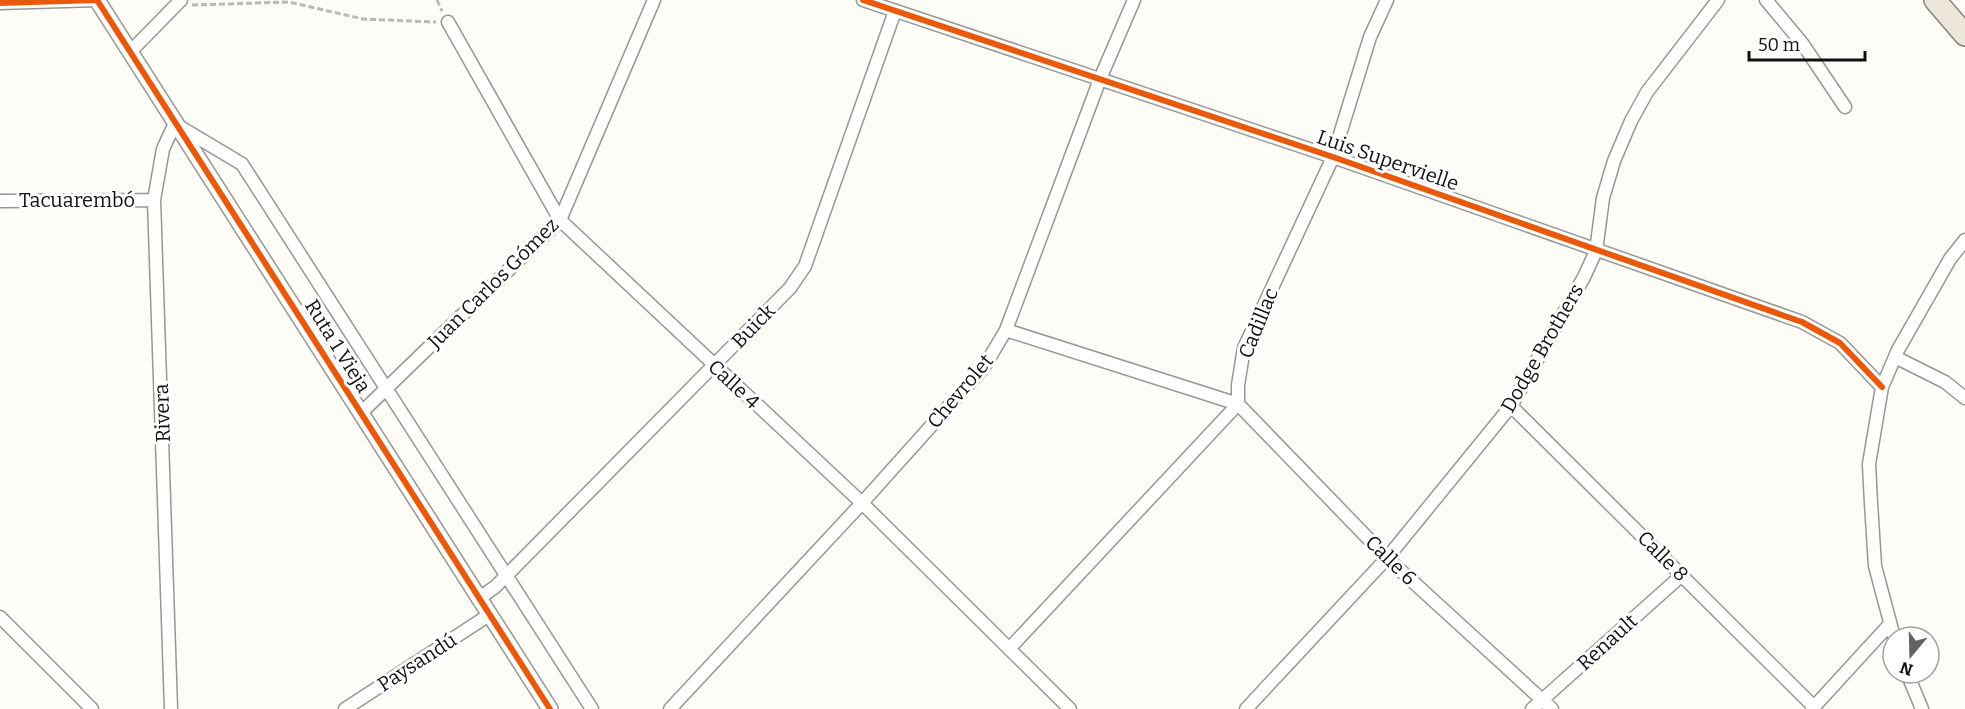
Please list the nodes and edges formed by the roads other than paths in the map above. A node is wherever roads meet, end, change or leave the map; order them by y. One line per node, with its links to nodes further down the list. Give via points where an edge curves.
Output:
1 (97, 0): 9 (street); 14 (street, Ruta 1 Vieja)
2 (654, 0): 21 (street, Juan Carlos Gómez)
3 (863, 0): 11 (street, Luis Supervielle)
4 (1134, 0): 15 (street, Chevrolet)
5 (1388, 0): 18 (street, Cadillac, via 1371,37)
6 (1718, 0): 23 (street, Dodge Brothers, via 1647,92 1631,121 1603,198)
7 (1766, 0): 16 (street, via 1802,43)
8 (1935, 0): 13 (highway)
9 (0, 3)
10 (179, 3): 14 (street)
11 (895, 11): 15 (street, Luis Supervielle); 26 (street, Buick, via 805,266 790,288)
12 (448, 22): 21 (street, Calle 4)
13 (1965, 35)
14 (131, 51): 17 (street, Ruta 1 Vieja)
15 (1100, 79): 18 (street, Luis Supervielle); 24 (street, Chevrolet)
16 (1845, 108)
17 (178, 124): 19 (street, Rivera, via 164,149); 28 (street, via 242,164); 32 (street, Ruta 1 Vieja)
18 (1333, 157): 23 (street, Luis Supervielle); 30 (street, Cadillac, via 1244,348)
19 (154, 200): 20 (street, Tacuarembó); 47 (street, Rivera)
20 (0, 201)
21 (560, 220): 26 (street, Calle 4); 28 (street, Juan Carlos Gómez)
22 (1965, 240): 25 (street, via 1950,259)
23 (1596, 251): 27 (street, Luis Supervielle, via 1802,322 1840,343); 31 (street, Dodge Brothers)
24 (1006, 330): 30 (street); 33 (street, Chevrolet, via 984,367)
25 (1895, 357): 27 (street); 29 (street, via 1945,382)
26 (714, 366): 33 (street, Calle 4); 36 (street, Buick)
27 (1882, 387): 40 (street, via 1869,464 1875,566)
28 (386, 389): 32 (street, Juan Carlos Gómez); 36 (street)
29 (1965, 398)
30 (1238, 404): 34 (street, Calle 6); 42 (street)
31 (1511, 406): 34 (street, Dodge Brothers); 35 (street, Calle 8)
32 (361, 413): 37 (street, Ruta 1 Vieja)
33 (862, 503): 42 (street, Calle 4); 51 (street, Chevrolet)
34 (1387, 558): 44 (street, Calle 6); 53 (street, Dodge Brothers)
35 (1682, 575): 44 (street, Renault); 45 (street, Calle 8)
36 (506, 576): 37 (street, Buick); 50 (street)
37 (478, 599): 38 (street, Ruta 1 Vieja)
38 (489, 615): 48 (street, Paysandú); 49 (street, Ruta 1 Vieja)
39 (0, 617): 46 (street)
40 (1890, 625)
41 (1881, 641): 45 (street)
42 (1009, 649): 52 (street, Calle 4)
43 (1912, 685): 56 (street)
44 (1542, 699): 54 (street, Renault); 55 (street, Calle 6)
45 (1813, 708)
46 (92, 709)
47 (171, 709)
48 (345, 709)
49 (550, 709)
50 (592, 709)
51 (670, 709)
52 (1070, 709)
53 (1246, 709)
54 (1532, 709)
55 (1552, 709)
56 (1922, 709)

